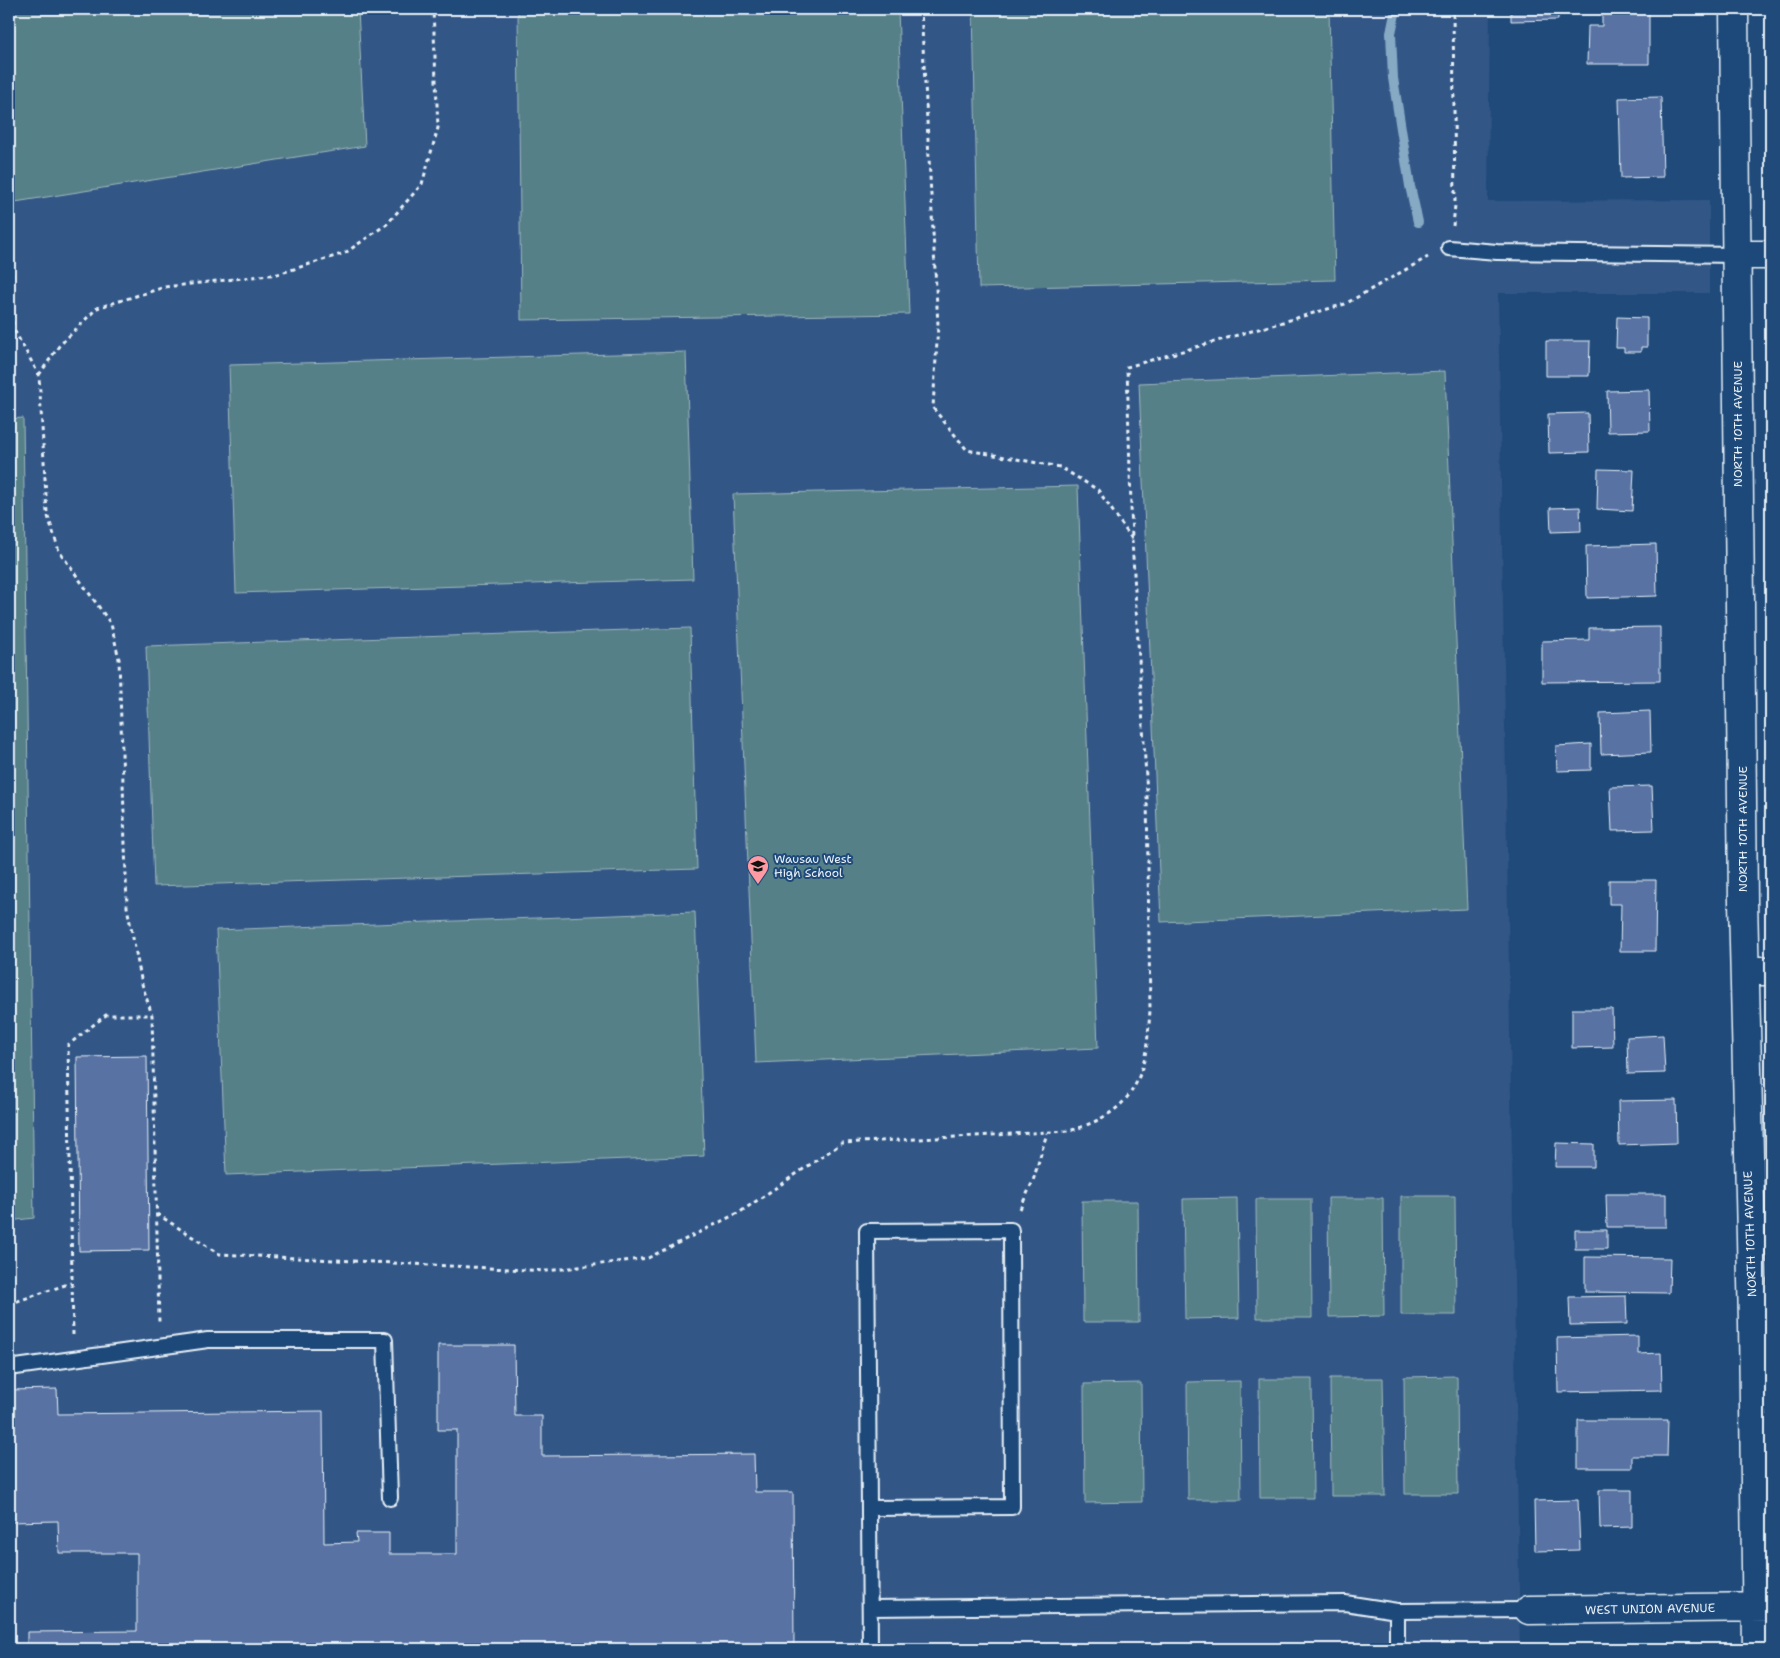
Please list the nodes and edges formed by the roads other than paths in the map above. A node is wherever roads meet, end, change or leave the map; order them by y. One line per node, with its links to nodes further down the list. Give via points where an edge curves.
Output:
1 (1734, 9): 3 (street, NORTH 10TH AVENUE)
2 (1449, 248): 3 (lane, via 1497,252)
3 (1738, 254): 4 (street); 5 (street, NORTH 10TH AVENUE, via 1739,570)
4 (1771, 254)
5 (1758, 971): 9 (street, NORTH 10TH AVENUE)
6 (9, 1368): 7 (lane, via 208,1340 385,1340)
7 (390, 1498)
8 (869, 1508): 8 (lane, via 1012,1508 1011,1230 867,1231); 10 (lane)
9 (1764, 1607): 11 (street, WEST UNION AVENUE); 15 (street, NORTH 10TH AVENUE)
10 (870, 1608): 12 (lane, via 1346,1603); 13 (lane)
11 (1530, 1610): 12 (lane)
12 (1397, 1611): 14 (lane)
13 (870, 1649)
14 (1397, 1649)
15 (1757, 1649)

